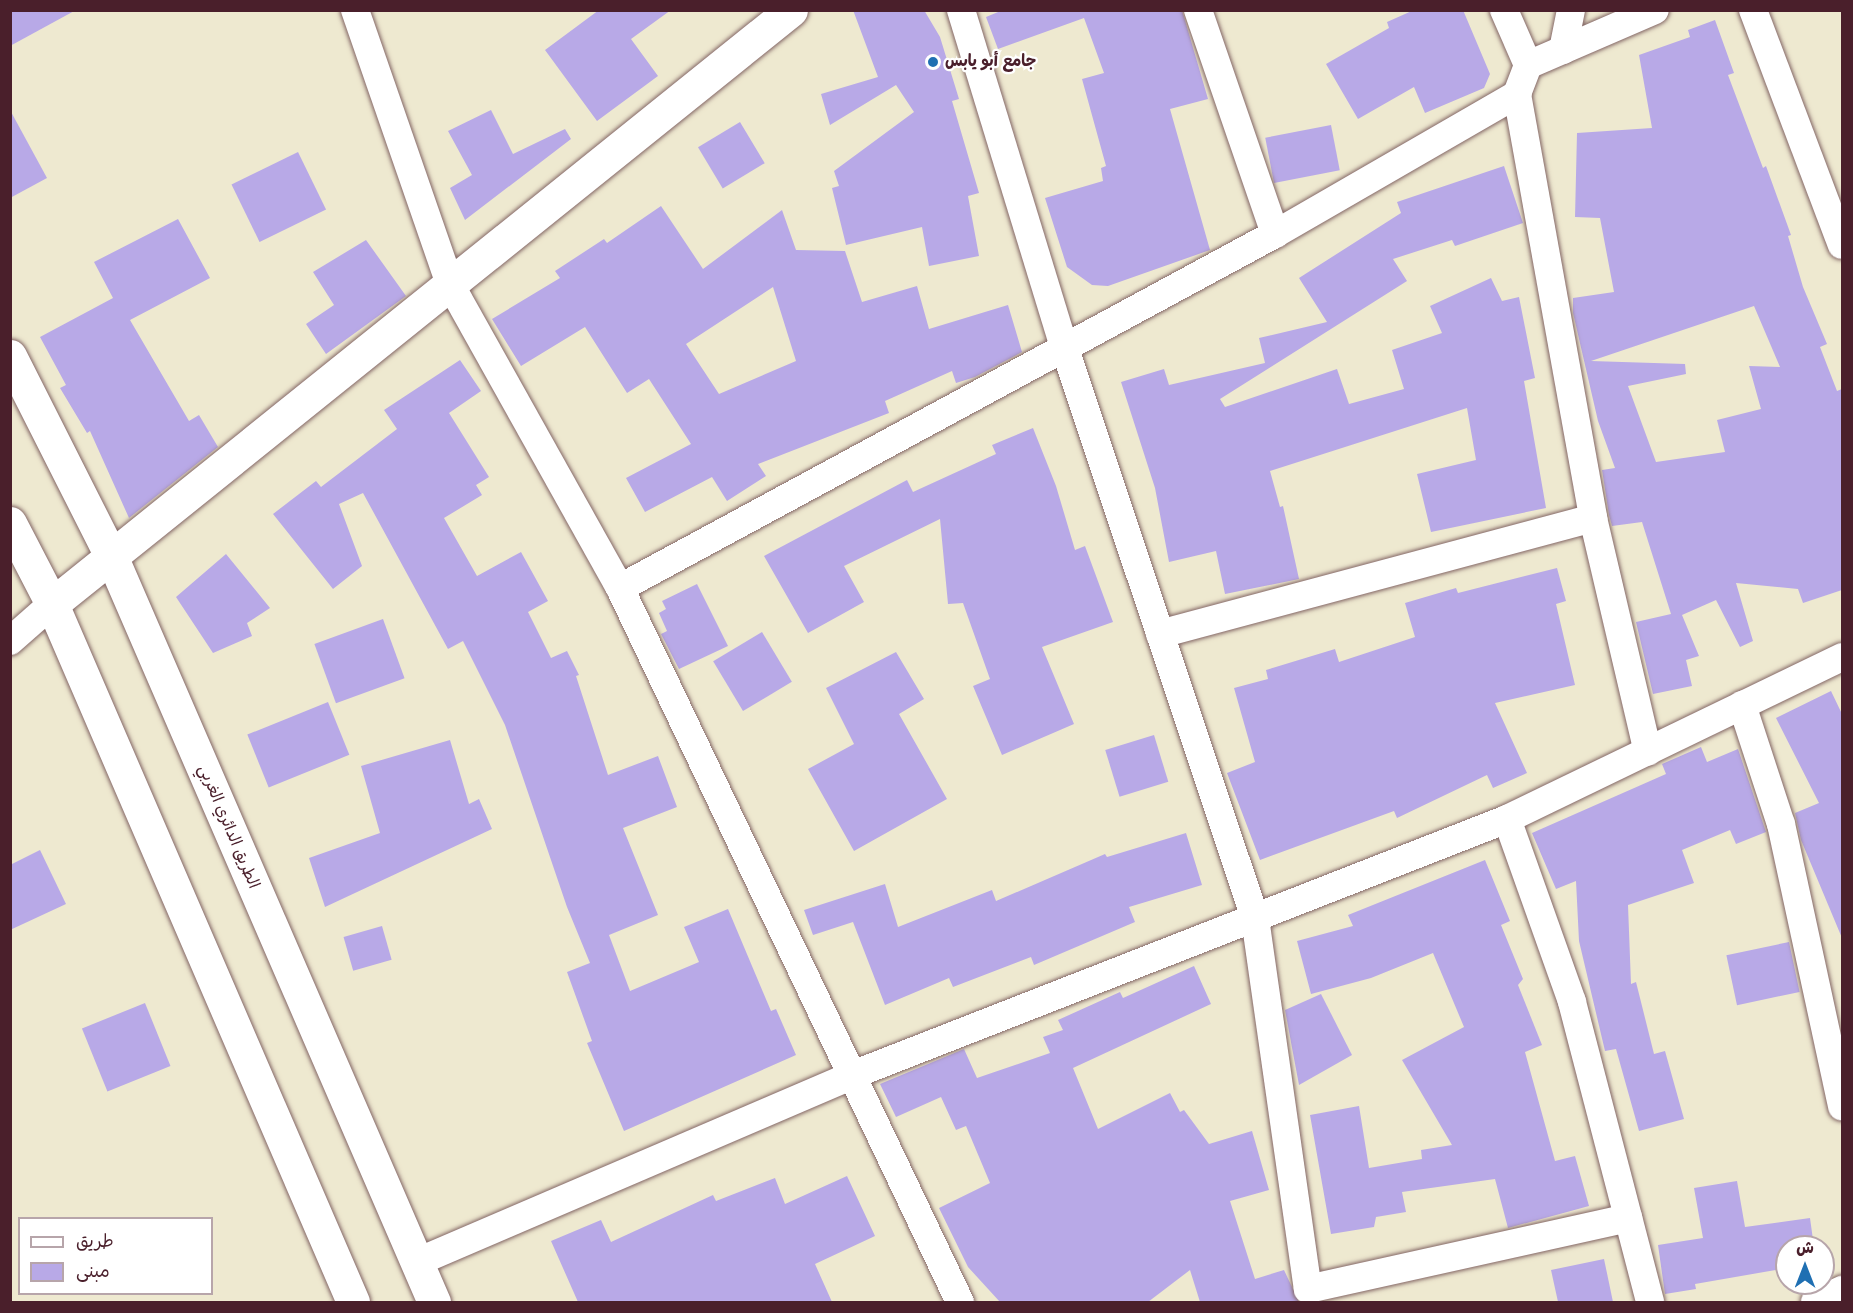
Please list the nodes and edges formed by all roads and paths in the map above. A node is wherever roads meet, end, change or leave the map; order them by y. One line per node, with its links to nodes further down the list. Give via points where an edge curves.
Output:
1 (355, 10): 14 (street)
2 (790, 10): 14 (main road)
3 (961, 10): 15 (street)
4 (1198, 10): 12 (street)
5 (1504, 10): 10 (street)
6 (1571, 10): 9 (street)
7 (1655, 10): 9 (street)
8 (1753, 10): 13 (street)
9 (1563, 50): 10 (street)
10 (1528, 65): 11 (street)
11 (1517, 94): 12 (street); 17 (street)
12 (1275, 234): 15 (street)
13 (1842, 245)
14 (450, 284): 19 (main road); 20 (street)
15 (1064, 346): 20 (street); 22 (street)
16 (10, 356): 19 (main road, الطريق الدائري الغربي)
17 (1593, 518): 22 (street); 26 (street)
18 (10, 523): 21 (main road)
19 (112, 558): 21 (main road); 32 (main road, الطريق الدائري الغربي)
20 (620, 588): 29 (street)
21 (52, 604): 23 (street); 34 (main road)
22 (1160, 634): 28 (street)
23 (10, 641)
24 (1842, 657): 25 (street)
25 (1742, 705): 26 (street); 30 (street, via 1780,824)
26 (1647, 752): 27 (street)
27 (1507, 819): 28 (street); 31 (street, via 1572,1002)
28 (1255, 918): 29 (street); 31 (street, via 1308,1290)
29 (850, 1076): 32 (street); 36 (street)
30 (1842, 1107)
31 (1628, 1218): 37 (street)
32 (417, 1262): 35 (main road, الطريق الدائري الغربي)
33 (1842, 1290): 38 (street)
34 (353, 1302)
35 (434, 1302)
36 (960, 1302)
37 (1650, 1302)
38 (1815, 1302)

